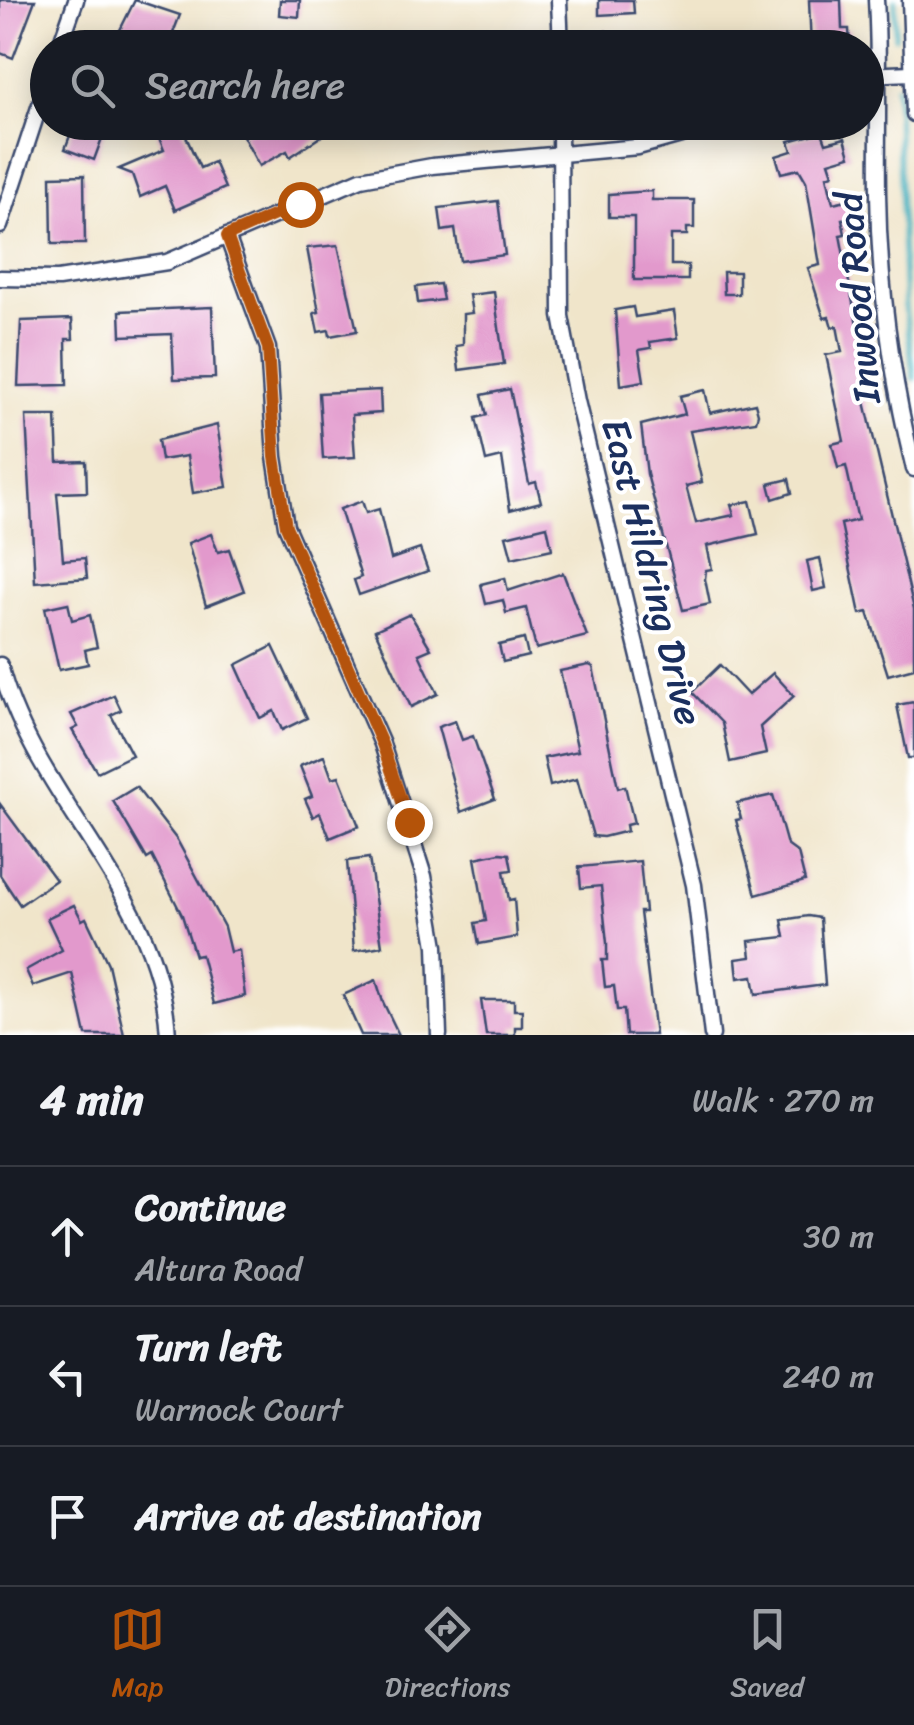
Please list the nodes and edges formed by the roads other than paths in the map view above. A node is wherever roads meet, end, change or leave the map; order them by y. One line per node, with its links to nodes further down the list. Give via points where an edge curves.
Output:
1 (76, 0): 5 (street)
2 (560, 0): 6 (street)
3 (876, 0): 7 (street, Inwood Road)
4 (910, 0): 9 (street)
5 (65, 30)
6 (561, 30)
7 (875, 30)
8 (884, 73): 9 (street)
9 (912, 73): 10 (street)
10 (914, 114)
11 (30, 135): 16 (street)
12 (559, 140): 15 (street, East Hildring Drive)
13 (663, 140): 15 (street)
14 (876, 140): 19 (street, Inwood Road, via 892,380)
15 (558, 155): 17 (street, via 361,179); 23 (street, East Hildring Drive, via 561,316 694,885)
16 (0, 226)
17 (227, 236): 18 (street, via 167,262 130,269 58,279); 22 (street, via 268,348 286,526 382,744 424,876 436,946)
18 (0, 278)
19 (914, 469)
20 (0, 665): 21 (street, via 37,759 144,934)
21 (168, 1035)
22 (439, 1035)
23 (712, 1035)

